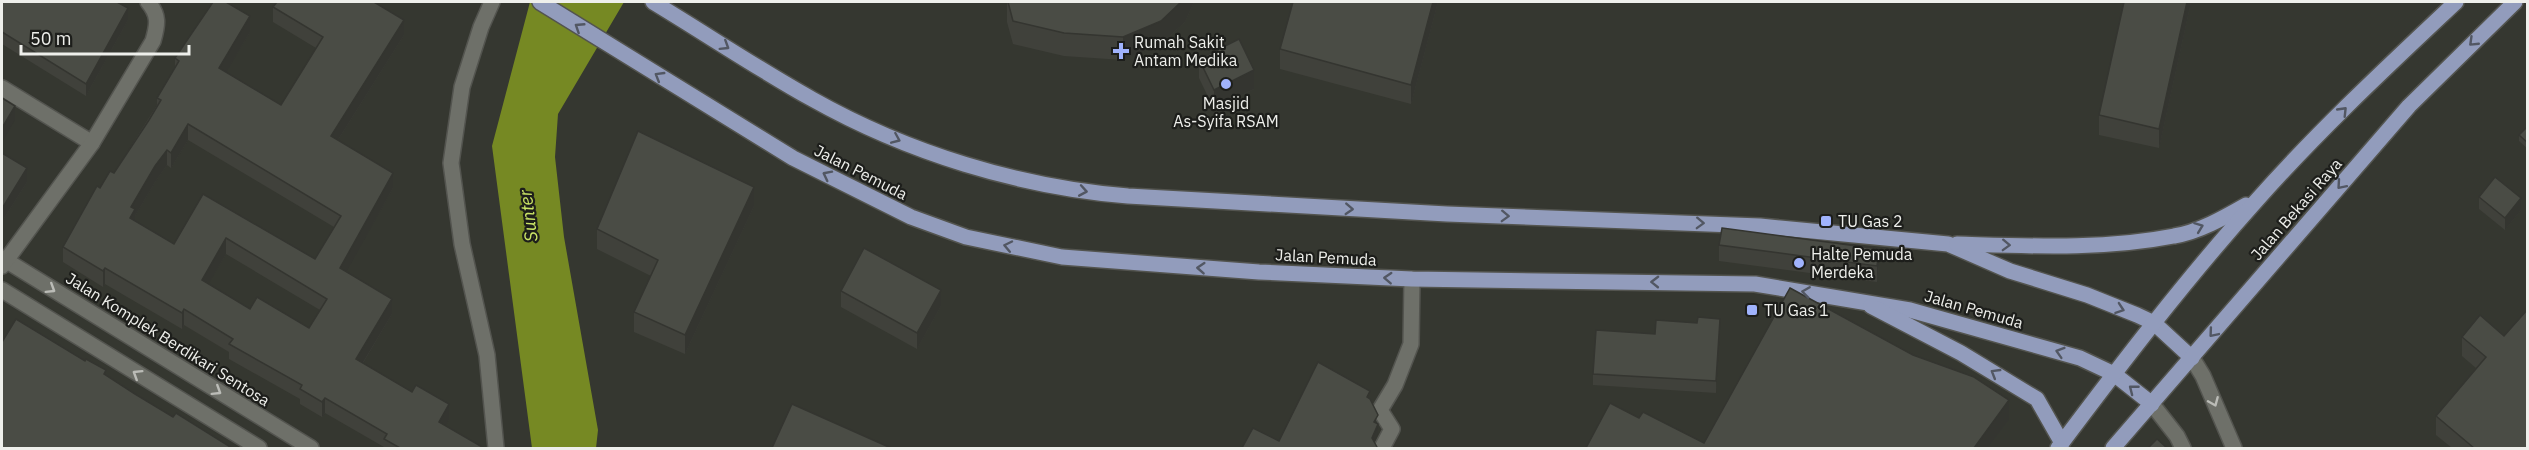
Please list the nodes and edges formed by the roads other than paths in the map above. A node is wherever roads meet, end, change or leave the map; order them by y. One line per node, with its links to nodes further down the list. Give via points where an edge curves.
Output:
1 (148, 2): 8 (street, Jalan Komplek Berdikari Sentosa, via 156,11 158,25 153,41)
2 (492, 2): 22 (street, via 462,87 451,163 462,244 487,355)
3 (540, 2): 12 (main road, Jalan Pemuda, one-way to 3, via 1062,258 966,237 911,217 793,158)
4 (2456, 2): 9 (main road, Jalan Bekasi Raya, one-way to 4, via 2377,76)
5 (2515, 2): 16 (main road, Jalan Bekasi Raya, one-way to 16, via 2409,106)
6 (655, 3): 10 (main road, one-way to 10, via 814,100 887,135 930,153 1012,177 1089,193 1436,214 1760,225)
7 (2, 88): 8 (street)
8 (92, 143): 11 (street, Jalan Komplek Berdikari Sentosa)
9 (2259, 198): 10 (main road, one-way to 9, via 2051,247 2176,236 2223,218); 15 (main road, Jalan Bekasi Raya)
10 (1948, 244): 15 (main road, one-way to 15, via 2010,271 2087,295)
11 (3, 262): 21 (street, Jalan Komplek Berdikari Sentosa, one-way to 21)
12 (1413, 279): 14 (main road, Jalan Pemuda, one-way to 12, via 1734,283); 23 (street, via 1411,344 1380,410 1392,429)
13 (2, 290): 20 (street, one-way to 13)
14 (1858, 299): 17 (main road, Jalan Pemuda, one-way to 14, via 2080,358 1971,326); 19 (main road, one-way to 14, via 2037,399 1961,353)
15 (2154, 323): 16 (main road); 17 (main road, Jalan Bekasi Raya)
16 (2192, 358): 18 (main road, Jalan Bekasi Raya); 26 (street, one-way to 26)
17 (2114, 374): 18 (main road, Jalan Pemuda, one-way to 17); 19 (main road, Jalan Bekasi Raya)
18 (2152, 404): 24 (main road, Jalan Bekasi Raya); 25 (street)
19 (2060, 446)
20 (259, 448)
21 (311, 448)
22 (496, 448)
23 (1382, 448)
24 (2113, 448)
25 (2183, 448)
26 (2234, 448)

